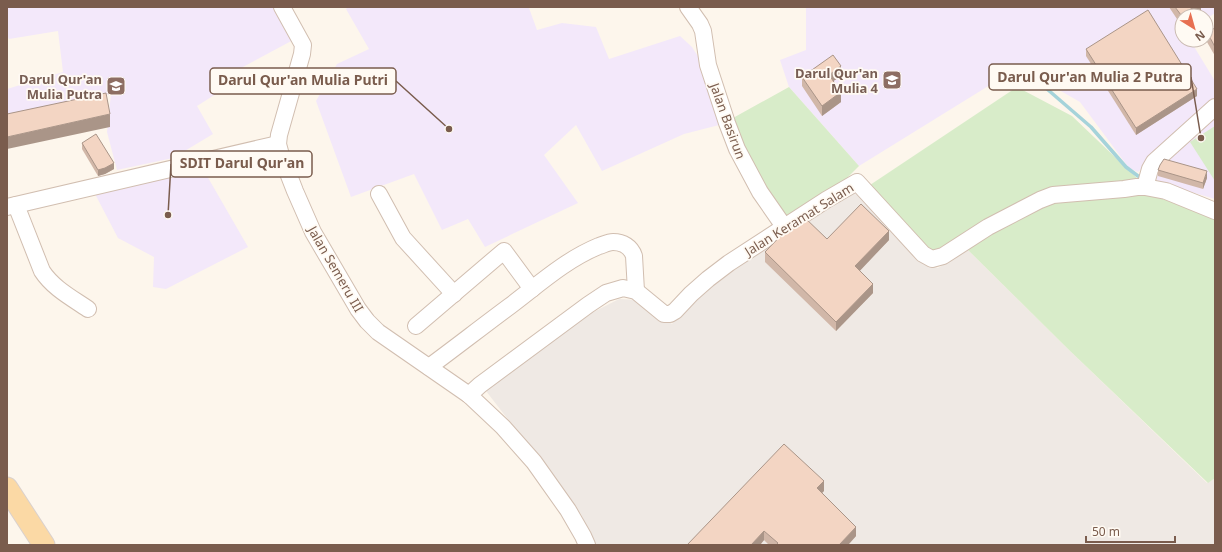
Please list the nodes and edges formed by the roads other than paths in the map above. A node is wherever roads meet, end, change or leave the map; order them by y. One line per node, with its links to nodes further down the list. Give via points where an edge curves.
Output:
1 (282, 7): 4 (street, Jalan Semeru III, via 303,45)
2 (688, 7): 9 (street, Jalan Basirun, via 703,31 708,65 737,149 760,192)
3 (1215, 107): 5 (street, via 1154,162)
4 (278, 144): 7 (street); 15 (street, Jalan Semeru III, via 284,166 313,232 358,309 378,332)
5 (1147, 181): 8 (street); 9 (street, Jalan Keramat Salam, via 1137,187 1124,189 1053,195 988,227 943,256 932,259 923,254 857,182)
6 (379, 194): 12 (street, via 403,238)
7 (12, 206): 13 (street, via 47,278)
8 (1215, 211)
9 (785, 228): 11 (street, Jalan Keramat Salam, via 729,263 670,314 664,314)
10 (532, 289): 11 (street, via 562,266 588,251 613,242 624,244 633,252); 12 (street, via 504,251); 15 (street)
11 (636, 291): 16 (street, via 623,288 606,293)
12 (454, 294): 14 (street)
13 (88, 309)
14 (416, 326)
15 (429, 367): 16 (street, Jalan Semeru III)
16 (469, 395): 19 (street, Jalan Semeru III, via 503,427 534,462 568,510)
17 (7, 488): 18 (main road)
18 (44, 545)
19 (587, 545)

